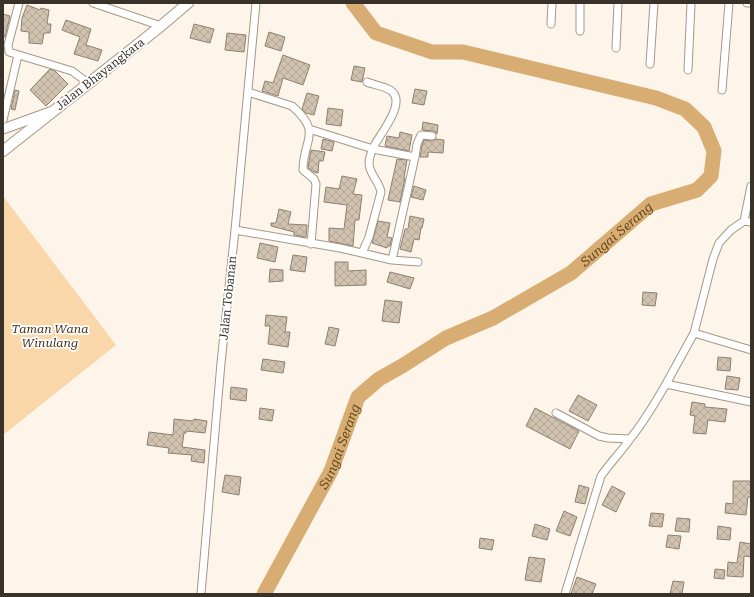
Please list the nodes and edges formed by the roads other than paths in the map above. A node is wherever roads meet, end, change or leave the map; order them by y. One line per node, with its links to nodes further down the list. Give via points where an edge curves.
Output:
1 (20, 3): 17 (street, via 7,48 9,52)
2 (93, 3): 14 (street)
3 (188, 3): 14 (main road, Jalan Bhayangkara)
4 (256, 3): 23 (street, Jalan Tobanan)
5 (552, 3): 13 (street)
6 (580, 3): 15 (street)
7 (618, 3): 16 (street)
8 (654, 3): 18 (street)
9 (691, 3): 19 (street)
10 (729, 3): 22 (street)
11 (747, 3): 12 (street)
12 (751, 3)
13 (551, 24)
14 (161, 26): 21 (main road, Jalan Bhayangkara)
15 (580, 31)
16 (616, 48)
17 (18, 55): 21 (street, via 72,71); 25 (street)
18 (650, 64)
19 (688, 70)
20 (367, 82): 29 (street, via 390,90 396,99 392,117)
21 (88, 84): 24 (main road, Jalan Bhayangkara)
22 (722, 90)
23 (248, 92): 26 (street, via 292,106); 34 (street, Jalan Tobanan)
24 (53, 111): 27 (street, Jalan Bhayangkara); 30 (main road)
25 (3, 120)
26 (309, 128): 29 (street); 35 (street, via 303,170 316,184)
27 (3, 129)
28 (432, 136): 31 (street, via 421,135)
29 (373, 149): 31 (street); 36 (street, via 370,169 381,192)
30 (3, 151)
31 (415, 156): 37 (street)
32 (751, 186): 33 (street)
33 (747, 221): 39 (street, via 725,235 719,243)
34 (235, 230): 35 (street); 45 (street, Jalan Tobanan)
35 (311, 244): 36 (street)
36 (362, 253): 37 (street)
37 (392, 260): 38 (street)
38 (418, 262)
39 (694, 333): 40 (street); 41 (street)
40 (751, 350)
41 (666, 384): 42 (street); 44 (street)
42 (751, 402)
43 (556, 413): 44 (street, via 599,436)
44 (630, 439): 46 (street, via 602,476)
45 (201, 594)
46 (564, 594)

